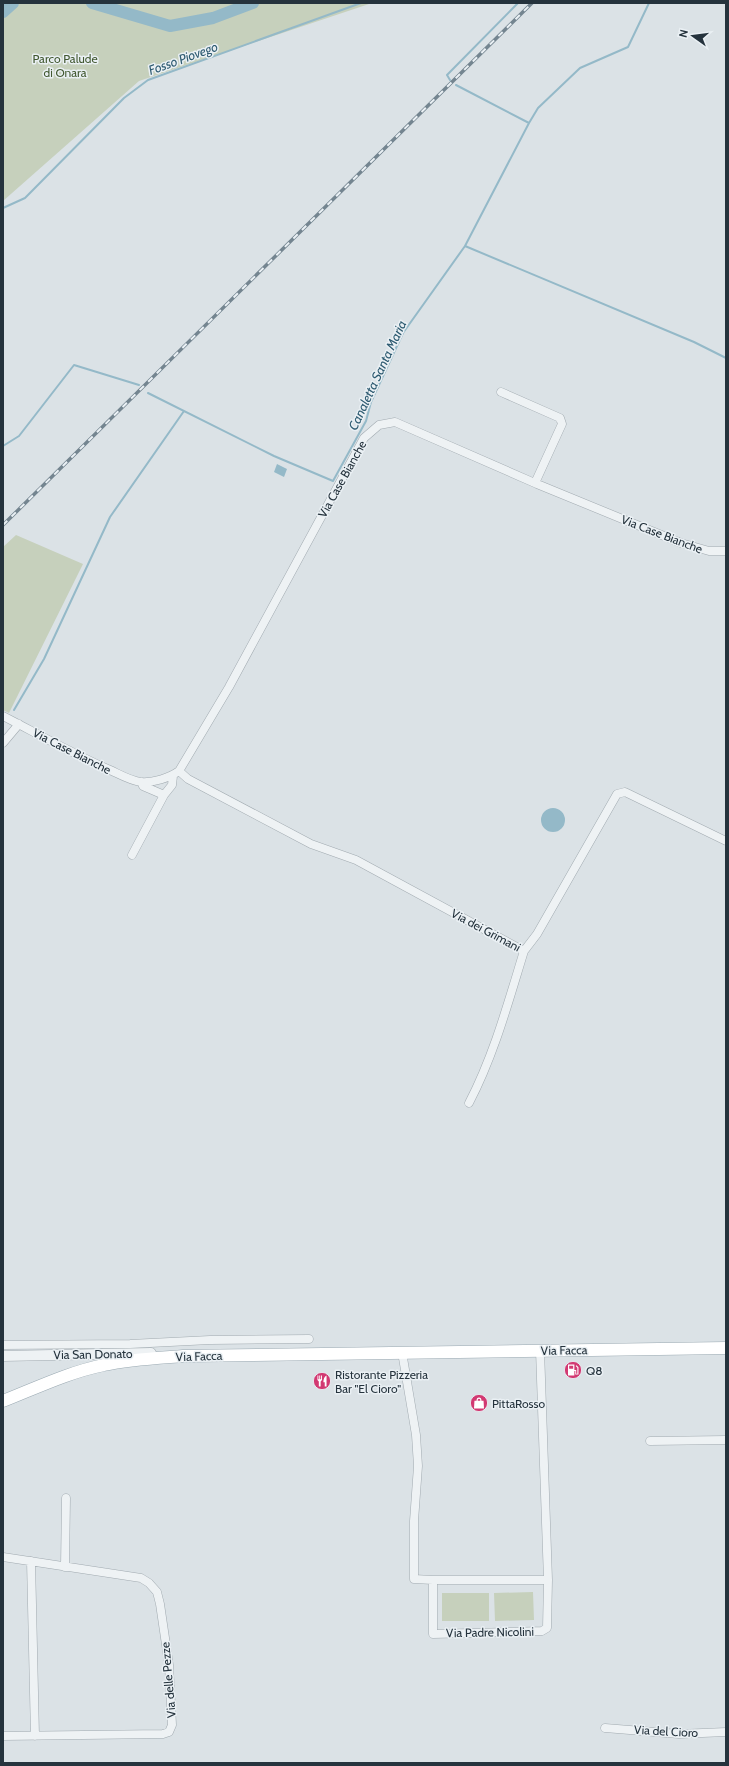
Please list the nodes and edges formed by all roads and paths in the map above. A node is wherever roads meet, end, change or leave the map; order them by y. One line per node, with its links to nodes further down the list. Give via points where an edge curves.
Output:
1 (501, 392): 2 (street, via 560,418 562,424)
2 (535, 483): 3 (street, Via Case Bianche, via 681,543 709,551); 7 (street, Via Case Bianche, via 395,422 379,425 364,438 230,687)
3 (726, 551)
4 (3, 716): 5 (street, Via Case Bianche)
5 (19, 724): 6 (street); 8 (street, Via Case Bianche, via 93,763)
6 (3, 743)
7 (176, 773): 8 (street, Via Case Bianche); 9 (street, Via Case Bianche, via 172,785); 12 (street, Via dei Grimani, via 311,844 356,860)
8 (141, 782): 9 (street, Via Case Bianche, via 143,786)
9 (164, 795): 11 (street, Via Case Bianche)
10 (726, 841): 12 (street, Via dei Grimani, via 625,792 617,794 537,934)
11 (132, 855)
12 (524, 951): 13 (street, via 502,1025 481,1081)
13 (469, 1103)
14 (309, 1339): 15 (street)
15 (3, 1345)
16 (726, 1348): 17 (main road, Via Facca)
17 (540, 1350): 18 (main road, Via Facca); 29 (street, Via Padre Nicolini)
18 (402, 1352): 20 (main road, Via Facca); 28 (street, via 416,1435 418,1466 414,1522 414,1579)
19 (3, 1356): 20 (street, Via San Donato, via 164,1353)
20 (182, 1356): 21 (main road, Via Facca, via 103,1365)
21 (3, 1401)
22 (726, 1440): 23 (street)
23 (650, 1441)
24 (66, 1498): 27 (street)
25 (3, 1557): 26 (street, Via delle Pezze)
26 (31, 1561): 27 (street, Via delle Pezze); 33 (street)
27 (65, 1567): 33 (street, Via delle Pezze, via 141,1578 150,1582 157,1592 169,1666 172,1725 169,1732 163,1734)
28 (433, 1580): 29 (street); 29 (street, Via Padre Nicolini, via 433,1634 542,1631 548,1624)
29 (548, 1580)
30 (605, 1728): 31 (street, Via del Cioro, via 679,1734)
31 (726, 1732)
32 (3, 1736): 33 (street, Via delle Pezze)
33 (35, 1736)

